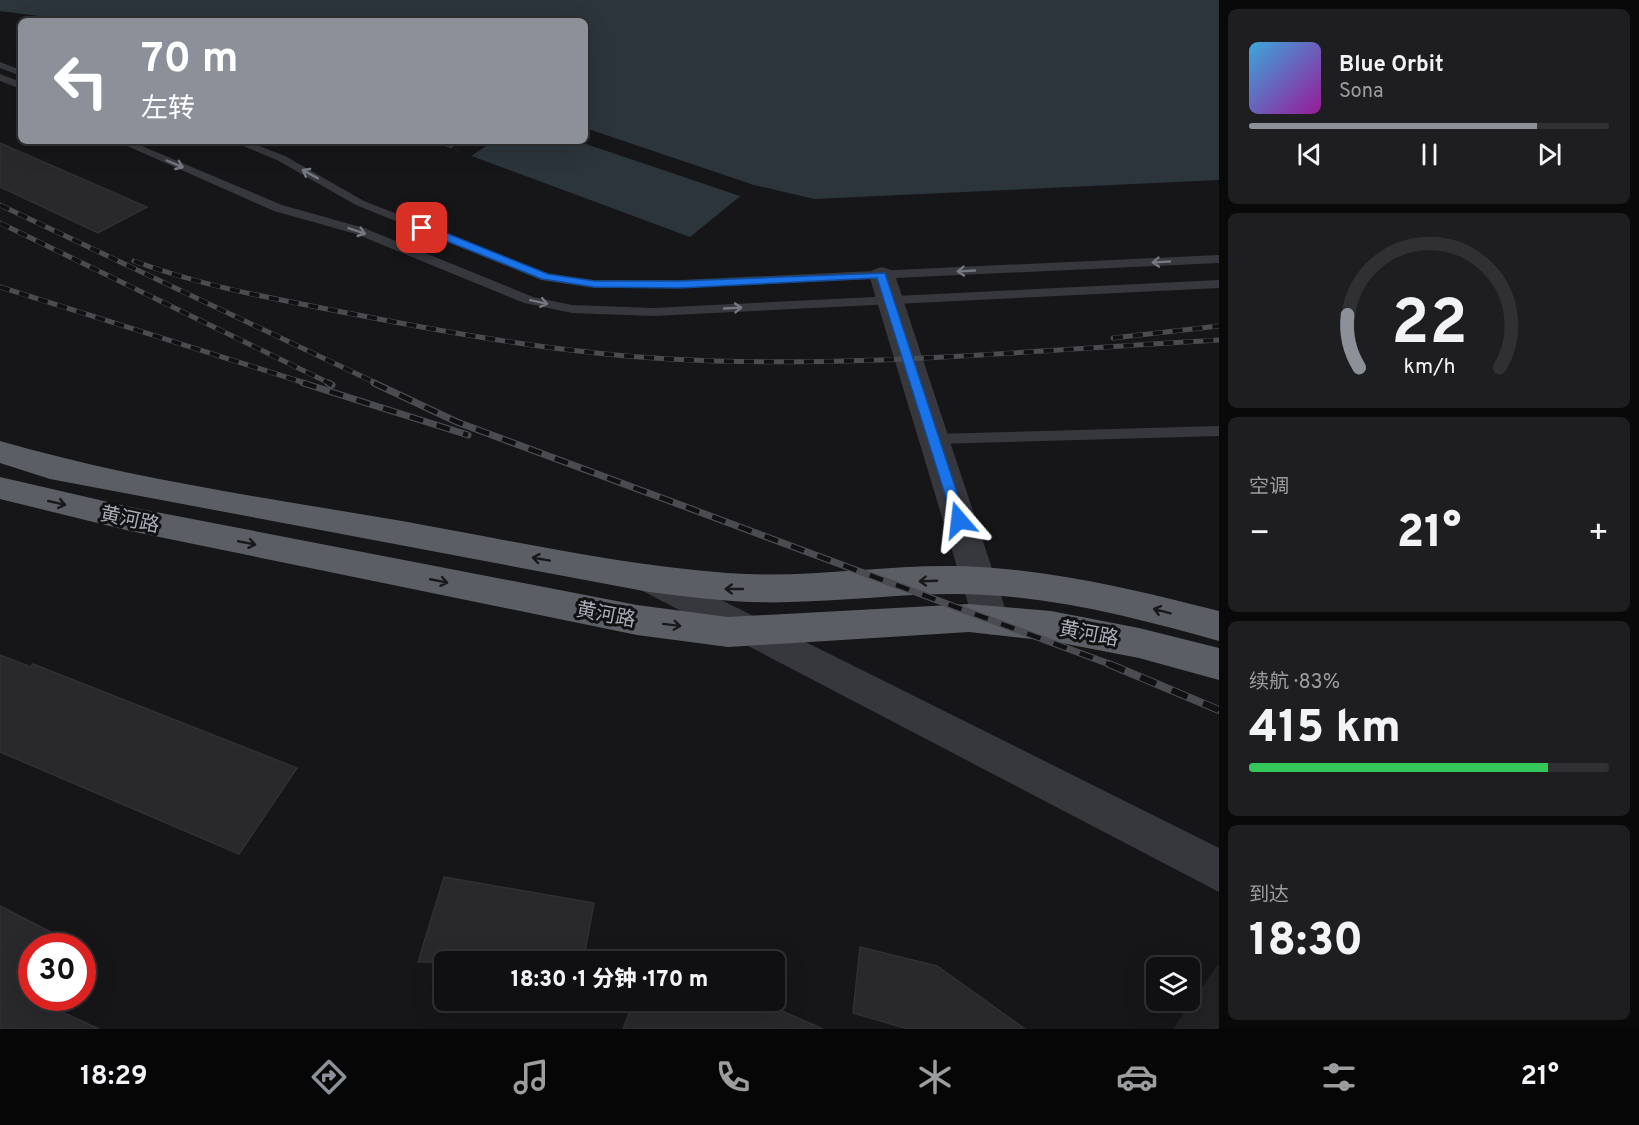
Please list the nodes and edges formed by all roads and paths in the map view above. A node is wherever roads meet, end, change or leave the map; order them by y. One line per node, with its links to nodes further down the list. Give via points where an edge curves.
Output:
1 (0, 65): 2 (lane)
2 (18, 72)
3 (0, 77): 4 (lane)
4 (18, 85)
5 (128, 144): 9 (lane, one-way to 9, via 278,208 360,231 496,289 540,303 572,309 653,312)
6 (244, 144): 9 (lane, one-way to 6, via 594,284 546,277 360,203 280,158)
7 (1219, 259): 9 (lane, one-way to 9)
8 (1219, 285): 9 (lane)
9 (886, 288): 11 (street)
10 (1219, 430): 11 (lane)
11 (934, 440): 15 (street)
12 (0, 452): 14 (highway, 黄河路, one-way to 12, via 153,489 50,468)
13 (0, 488): 18 (highway, 黄河路, one-way to 18, via 130,519 637,620 728,632)
14 (649, 579): 15 (highway, 黄河路, one-way to 14, via 722,589); 18 (street)
15 (979, 581): 16 (street); 17 (highway, 黄河路, one-way to 15, via 1085,592)
16 (991, 620): 18 (highway, 黄河路, via 896,620); 19 (highway, 黄河路, via 1106,636)
17 (1219, 626)
18 (751, 631): 20 (street)
19 (1219, 664)
20 (1219, 871)

